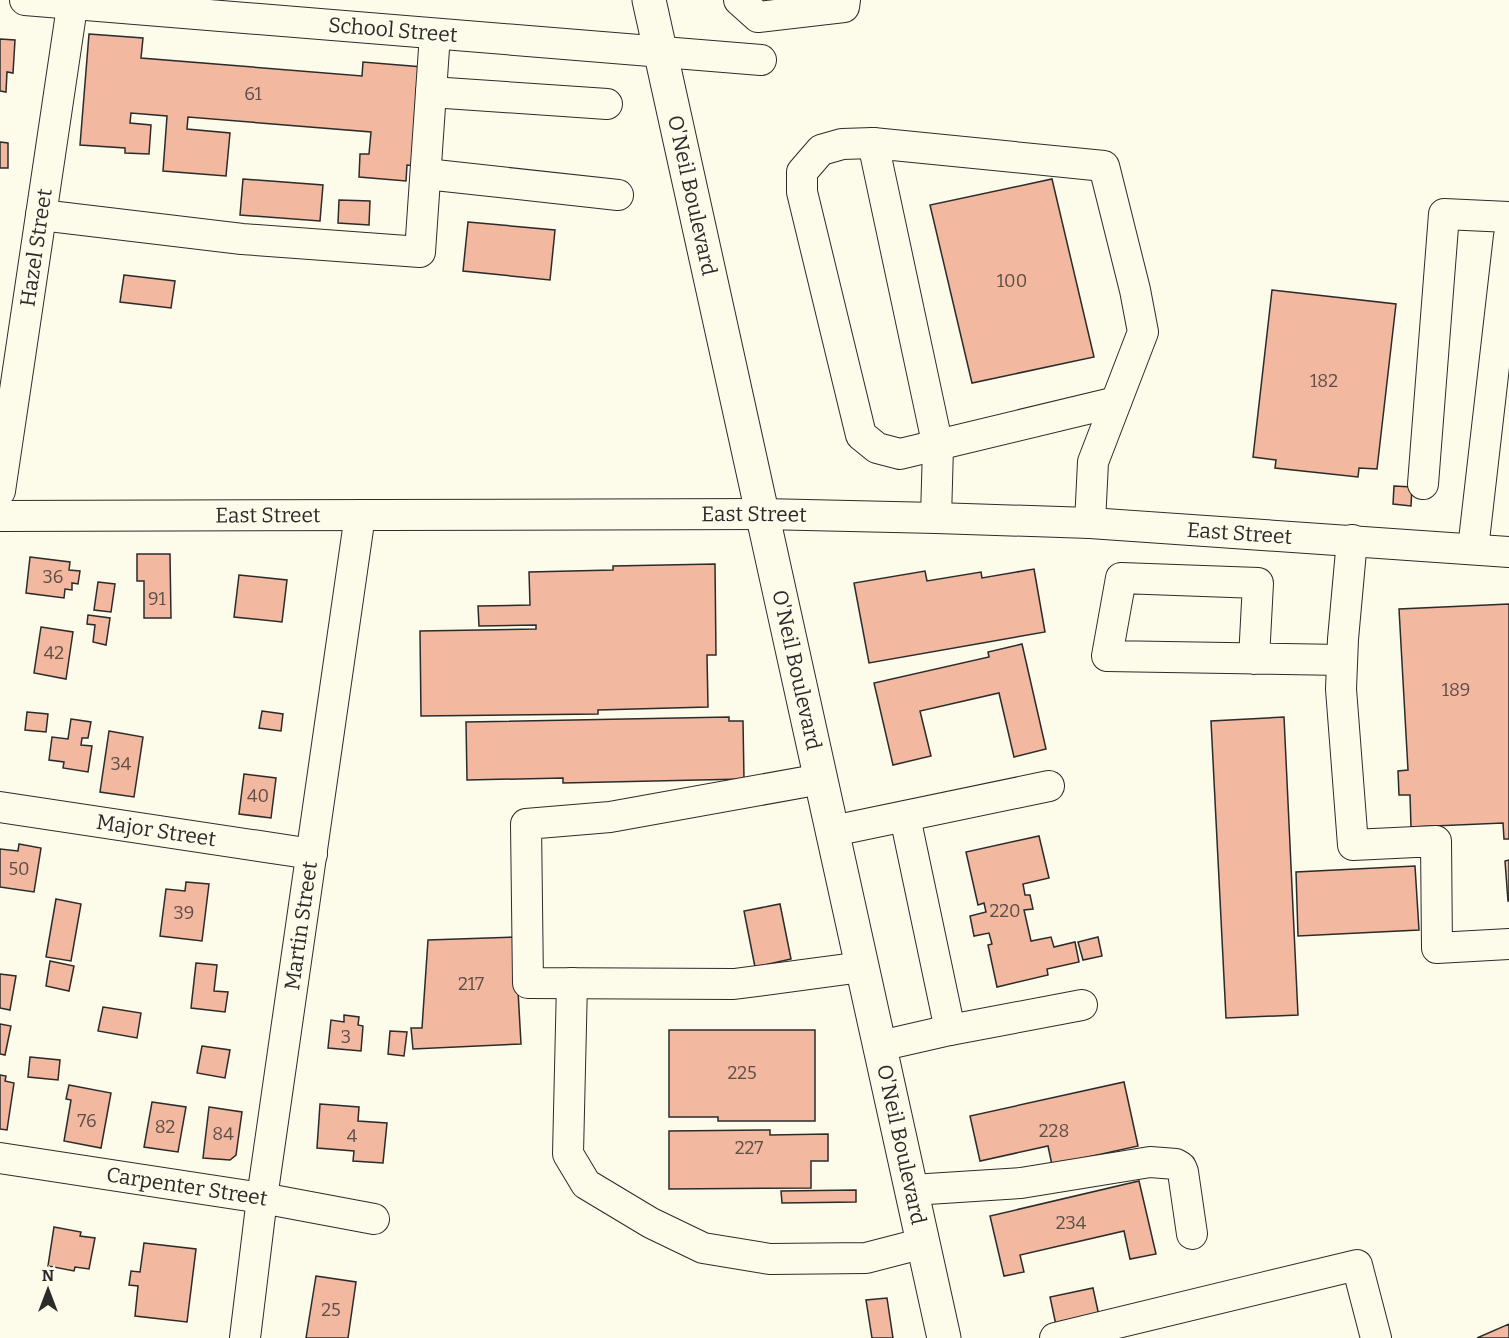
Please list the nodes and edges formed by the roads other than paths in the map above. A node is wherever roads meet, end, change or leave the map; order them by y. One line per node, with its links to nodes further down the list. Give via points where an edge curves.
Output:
1 (25, 0): 4 (street, School Street)
2 (649, 0): 7 (main road, O'Neil Boulevard)
3 (845, 0): 5 (street, via 844,7)
4 (73, 2): 6 (street, School Street); 14 (street, Hazel Street)
5 (753, 6)
6 (435, 34): 7 (street, School Street); 9 (street)
7 (661, 52): 8 (street, School Street); 21 (main road, O'Neil Boulevard)
8 (761, 60)
9 (431, 92): 10 (street); 12 (street)
10 (607, 104)
11 (873, 144): 17 (street, via 1104,166 1143,332); 18 (street); 18 (street, via 842,144 821,150 802,172 802,192 861,435 877,448 900,454)
12 (426, 174): 13 (street); 14 (street, via 420,252 242,239)
13 (618, 195)
14 (41, 215): 20 (street, Hazel Street)
15 (1509, 217): 19 (street, via 1444,214)
16 (1509, 236): 27 (street)
17 (1116, 402): 18 (street); 25 (street, via 1093,462)
18 (938, 447): 24 (street)
19 (1423, 484)
20 (0, 491)
21 (763, 514): 22 (street, East Street); 24 (street, East Street); 31 (main road, O'Neil Boulevard)
22 (360, 515): 23 (street, East Street); 36 (street, Martin Street)
23 (0, 516)
24 (936, 518): 25 (street, East Street)
25 (1090, 523): 26 (street, East Street)
26 (1352, 540): 27 (street, East Street); 30 (street)
27 (1473, 549): 28 (street, East Street)
28 (1509, 552)
29 (1254, 659): 29 (street, via 1107,656 1121,578 1258,583); 30 (street)
30 (1342, 660): 37 (street, via 1353,845 1436,841 1437,948)
31 (821, 779): 35 (main road, O'Neil Boulevard); 39 (street, via 610,817 526,824 528,983)
32 (1049, 786): 34 (street)
33 (0, 807): 36 (street, Major Street)
34 (905, 816): 35 (street); 41 (street)
35 (833, 831): 38 (main road, O'Neil Boulevard)
36 (312, 854): 45 (street, Martin Street)
37 (1509, 944)
38 (862, 967): 39 (street, via 734,984); 42 (main road, O'Neil Boulevard)
39 (572, 983): 48 (street, via 568,1154 586,1184 651,1223 703,1248 770,1259 866,1258)
40 (1082, 1005): 41 (street)
41 (950, 1030): 42 (street)
42 (880, 1046): 44 (main road, O'Neil Boulevard)
43 (0, 1158): 45 (street, Carpenter Street)
44 (912, 1190): 47 (street, via 1021,1183 1150,1162 1176,1164 1182,1172); 48 (main road, O'Neil Boulevard)
45 (262, 1198): 46 (street, Carpenter Street); 49 (street, Martin Street)
46 (374, 1219)
47 (1192, 1233)
48 (924, 1243): 50 (main road, O'Neil Boulevard)
49 (245, 1338)
50 (944, 1338)
51 (1055, 1338): 52 (street, via 1357,1265)
52 (1376, 1338)

